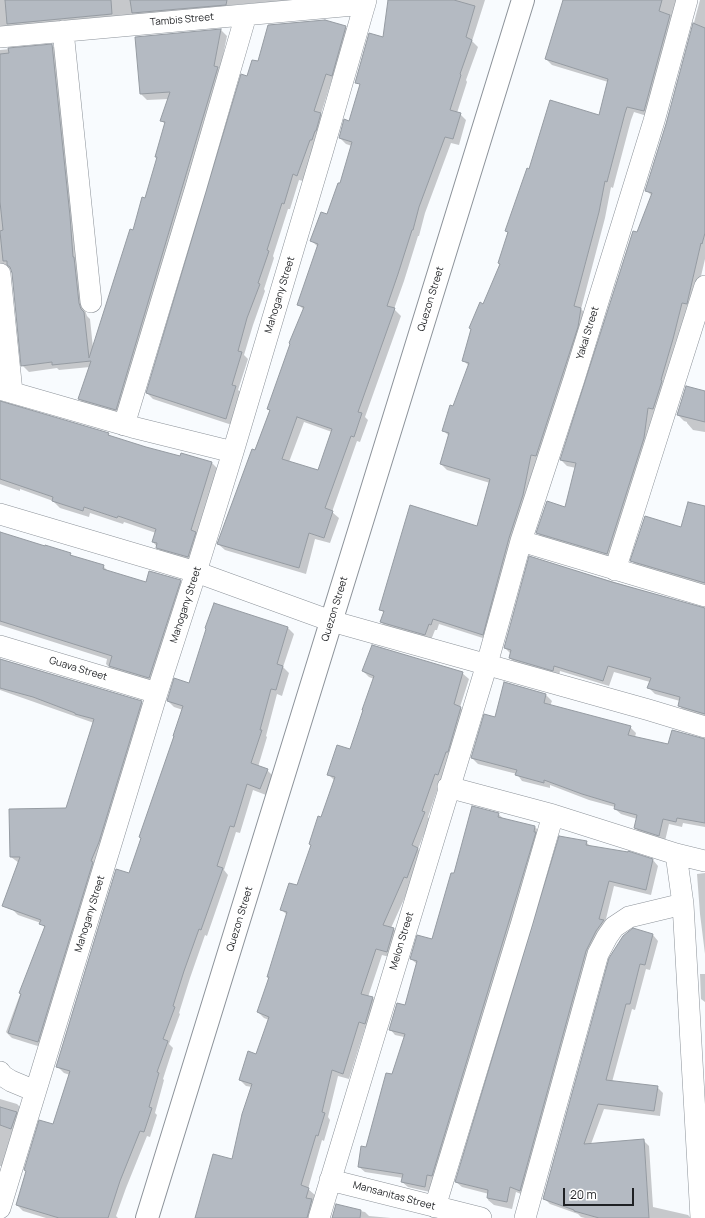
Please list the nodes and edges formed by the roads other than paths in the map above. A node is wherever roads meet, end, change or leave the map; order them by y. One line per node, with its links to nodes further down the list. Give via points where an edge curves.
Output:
1 (523, 0): 18 (street, Quezon Street)
2 (687, 0): 14 (street, Yakal Street, via 652,129)
3 (365, 2): 4 (street, Tambis Street); 12 (street, Mahogany Street)
4 (246, 15): 5 (street, Tambis Street); 11 (street)
5 (63, 32): 6 (street, Tambis Street); 9 (street)
6 (0, 37)
7 (0, 274): 10 (street)
8 (705, 286): 15 (street)
9 (91, 302)
10 (6, 390): 11 (street)
11 (124, 425): 12 (street)
12 (233, 452): 16 (street, Mahogany Street)
13 (0, 514): 16 (street)
14 (521, 541): 15 (street); 20 (street, Yakal Street)
15 (615, 570): 17 (street)
16 (196, 572): 18 (street); 21 (street, Mahogany Street)
17 (705, 596)
18 (331, 621): 20 (street); 33 (street, Quezon Street)
19 (0, 646): 21 (street, Guava Street)
20 (487, 664): 22 (street); 23 (street, Melon Street)
21 (157, 693): 29 (street, Mahogany Street)
22 (705, 727)
23 (448, 788): 24 (street); 30 (street, Melon Street)
24 (554, 815): 25 (street); 31 (street)
25 (676, 854): 26 (street); 27 (street)
26 (705, 861)
27 (683, 904): 36 (street, via 629,917 614,927 606,937 598,954); 37 (street)
28 (0, 1072): 29 (street, via 11,1081)
29 (36, 1091): 32 (street, Mahogany Street)
30 (330, 1180): 31 (street, Mansanitas Street); 34 (street, Melon Street)
31 (435, 1207): 35 (street, Mansanitas Street)
32 (0, 1208)
33 (147, 1218)
34 (319, 1218)
35 (481, 1218)
36 (525, 1218)
37 (701, 1218)

